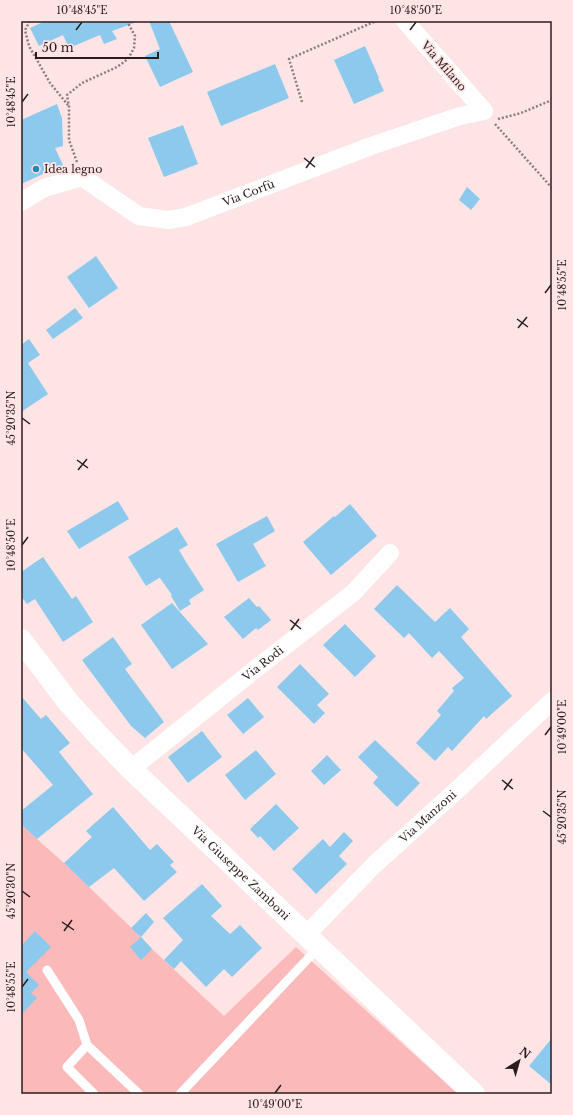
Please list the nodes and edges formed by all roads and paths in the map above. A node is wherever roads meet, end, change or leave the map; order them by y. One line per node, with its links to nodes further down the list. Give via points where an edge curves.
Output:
1 (30, 21): 7 (path, via 25,30 29,46 50,83)
2 (127, 21): 7 (path, via 135,36 134,48 128,60 82,83 67,95)
3 (376, 21): 6 (path, via 289,59)
4 (405, 21): 8 (street, Via Milano)
5 (552, 100): 8 (path, via 521,113 494,120)
6 (302, 102)
7 (69, 107): 9 (path, via 69,140)
8 (484, 111): 9 (street, Via Corfù, via 460,116 371,146 186,217 168,220 139,216); 10 (path)
9 (82, 177): 11 (street, via 44,188)
10 (552, 188)
11 (21, 202)
12 (390, 553): 15 (street, Via Rodi, via 353,593)
13 (21, 640): 15 (street, Via Giuseppe Zamboni, via 69,703)
14 (552, 701): 16 (street, Via Manzoni, via 374,865)
15 (131, 769): 16 (street, Via Giuseppe Zamboni)
16 (312, 941): 21 (lane); 22 (street, Via Giuseppe Zamboni)
17 (46, 970): 18 (lane, via 79,1020)
18 (87, 1045): 19 (lane, via 67,1067); 20 (lane)
19 (94, 1094)
20 (140, 1094)
21 (180, 1094)
22 (474, 1094)

